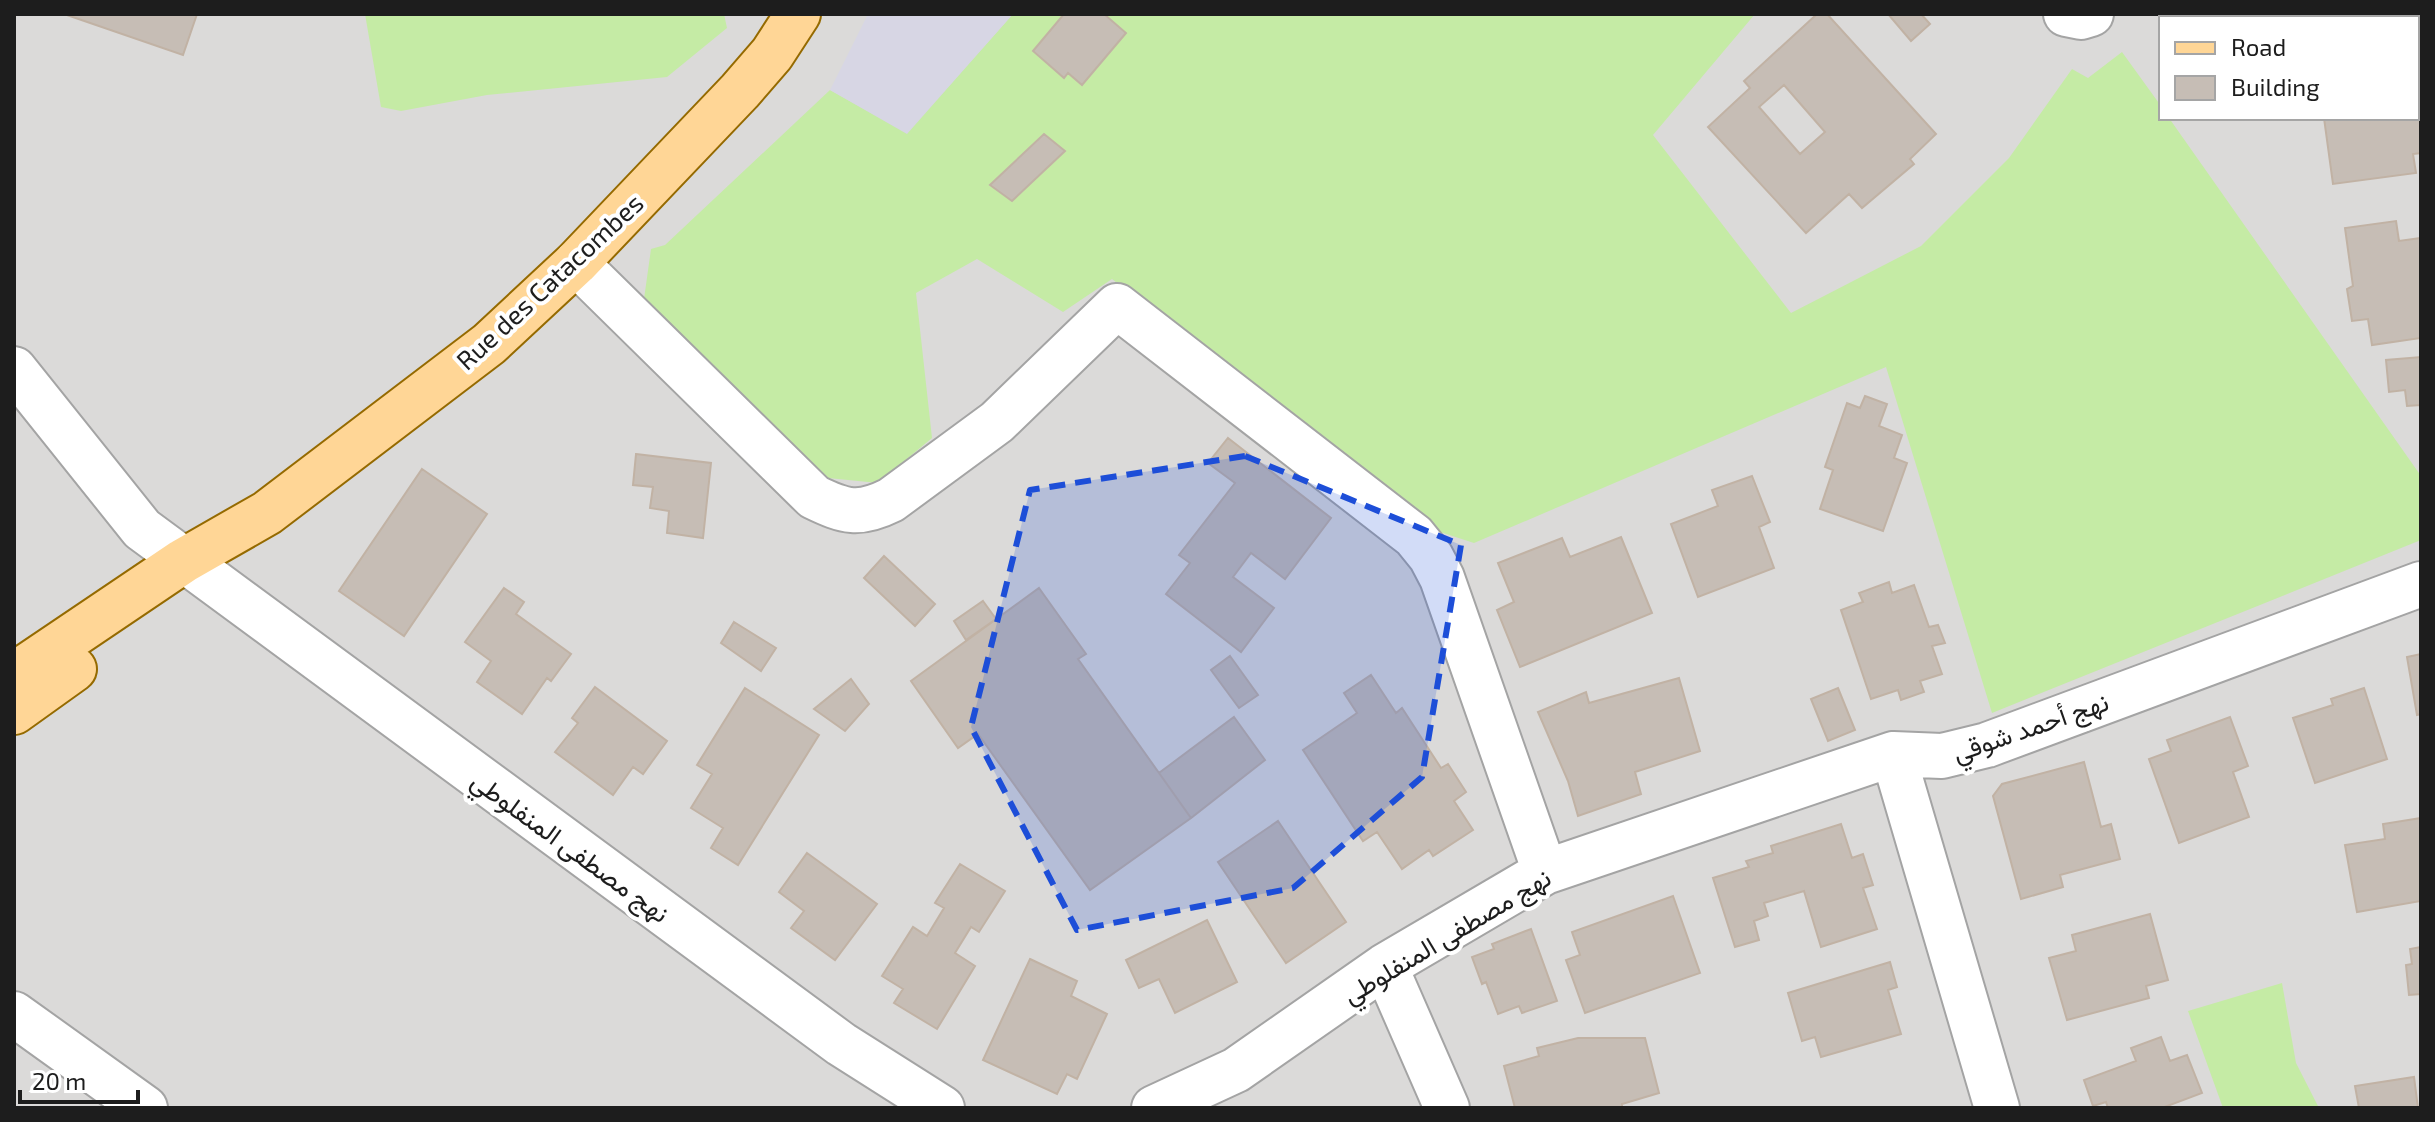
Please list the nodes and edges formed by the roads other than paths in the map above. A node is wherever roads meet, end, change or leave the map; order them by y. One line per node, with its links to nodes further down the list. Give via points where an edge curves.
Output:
1 (798, 14): 4 (main road, Rue des Catacombes, via 740,91)
2 (2066, 14): 3 (street)
3 (2091, 14)
4 (576, 263): 6 (main road, Rue des Catacombes, via 489,344); 11 (street, via 814,497 856,512 891,500 997,422 1117,306 1414,536 1431,557)
5 (14, 369): 6 (street, نهج مصطفى المنفلوطي, via 142,529)
6 (194, 569): 8 (main road, Rue des Catacombes); 9 (main road, Rue des Catacombes); 15 (street, نهج مصطفى المنفلوطي, via 841,1044)
7 (2421, 584): 10 (street, نهج أحمد شوقي, via 1987,745 1942,756)
8 (14, 675)
9 (14, 712)
10 (1893, 754): 11 (street, نهج مصطفى المنفلوطي); 18 (street)
11 (1545, 872): 12 (street, نهج مصطفى المنفلوطي)
12 (1385, 966): 16 (street, نهج مصطفى المنفلوطي, via 1236,1070); 17 (street)
13 (14, 1014): 14 (street)
14 (145, 1108)
15 (942, 1108)
16 (1154, 1108)
17 (1447, 1108)
18 (1997, 1108)

